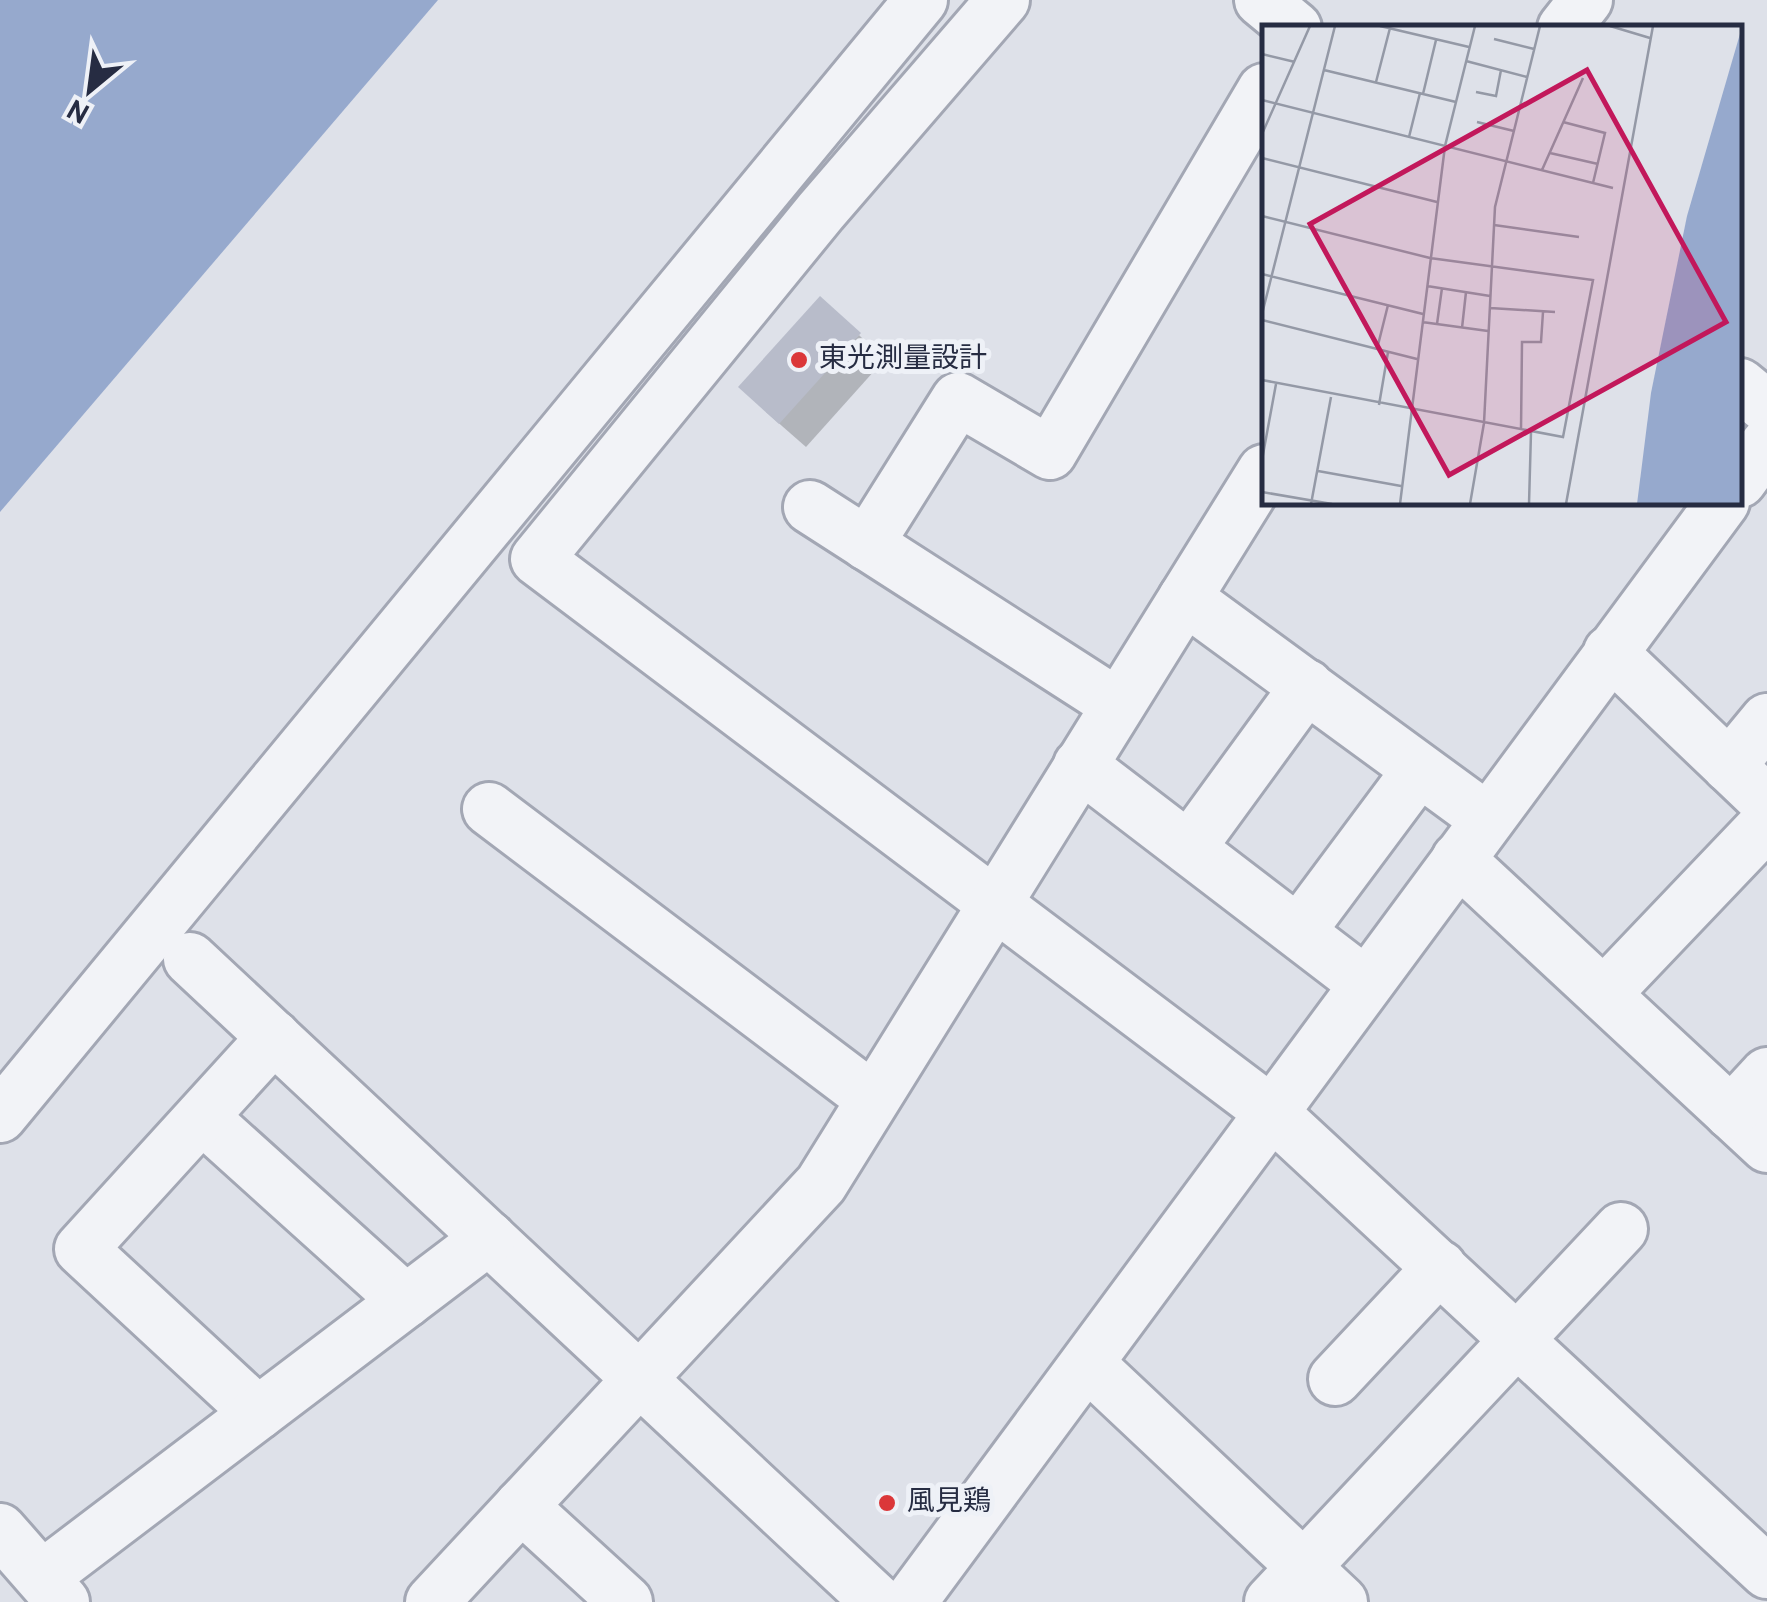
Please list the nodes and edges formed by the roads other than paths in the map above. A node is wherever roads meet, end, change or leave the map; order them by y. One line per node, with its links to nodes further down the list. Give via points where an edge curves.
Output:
1 (922, 0): 38 (street)
2 (1002, 0): 29 (street, via 537,560)
3 (1261, 0): 5 (street)
4 (1586, 0): 6 (street)
5 (1291, 25)
6 (1566, 25)
7 (1262, 93): 15 (street, via 1050,453 958,400)
8 (1742, 387): 9 (street)
9 (1767, 407)
10 (1767, 444): 12 (street)
11 (1262, 473): 16 (street)
12 (1742, 477)
13 (1721, 505): 17 (street)
14 (810, 507): 15 (street)
15 (867, 544): 19 (street)
16 (1185, 598): 18 (street); 19 (street)
17 (1610, 652): 22 (street); 27 (street)
18 (1308, 686): 23 (street); 28 (street)
19 (1118, 705): 21 (street)
20 (1767, 720): 22 (street)
21 (1080, 765): 28 (street); 29 (street)
22 (1730, 766): 24 (street)
23 (1419, 770): 27 (street); 30 (street)
24 (1767, 802)
25 (489, 809): 36 (street)
26 (1767, 823): 33 (street)
27 (1472, 839): 32 (street); 33 (street)
28 (1190, 848): 30 (street)
29 (994, 902): 36 (street); 37 (street)
30 (1299, 931): 32 (street)
31 (190, 959): 34 (street)
32 (1366, 984): 37 (street)
33 (1604, 994): 40 (street)
34 (274, 1037): 39 (street); 42 (street)
35 (1767, 1074): 40 (street)
36 (874, 1099): 47 (street, via 821,1184)
37 (1270, 1111): 43 (street); 46 (street)
38 (0, 1116)
39 (202, 1117): 44 (street); 49 (street, via 81,1250)
40 (1749, 1129)
41 (1622, 1229): 45 (street)
42 (489, 1238): 44 (street); 47 (street)
43 (1440, 1266): 45 (street); 48 (street)
44 (406, 1300): 49 (street)
45 (1518, 1339): 52 (street); 53 (street)
46 (1088, 1364): 53 (street); 58 (street)
47 (640, 1379): 50 (street); 57 (street)
48 (1335, 1379)
49 (258, 1413): 54 (street)
50 (522, 1506): 55 (street); 56 (street)
51 (0, 1530): 54 (street)
52 (1767, 1572)
53 (1288, 1585): 59 (street)
54 (52, 1590)
55 (432, 1602)
56 (626, 1602)
57 (878, 1602)
58 (910, 1602)
59 (1341, 1602)

